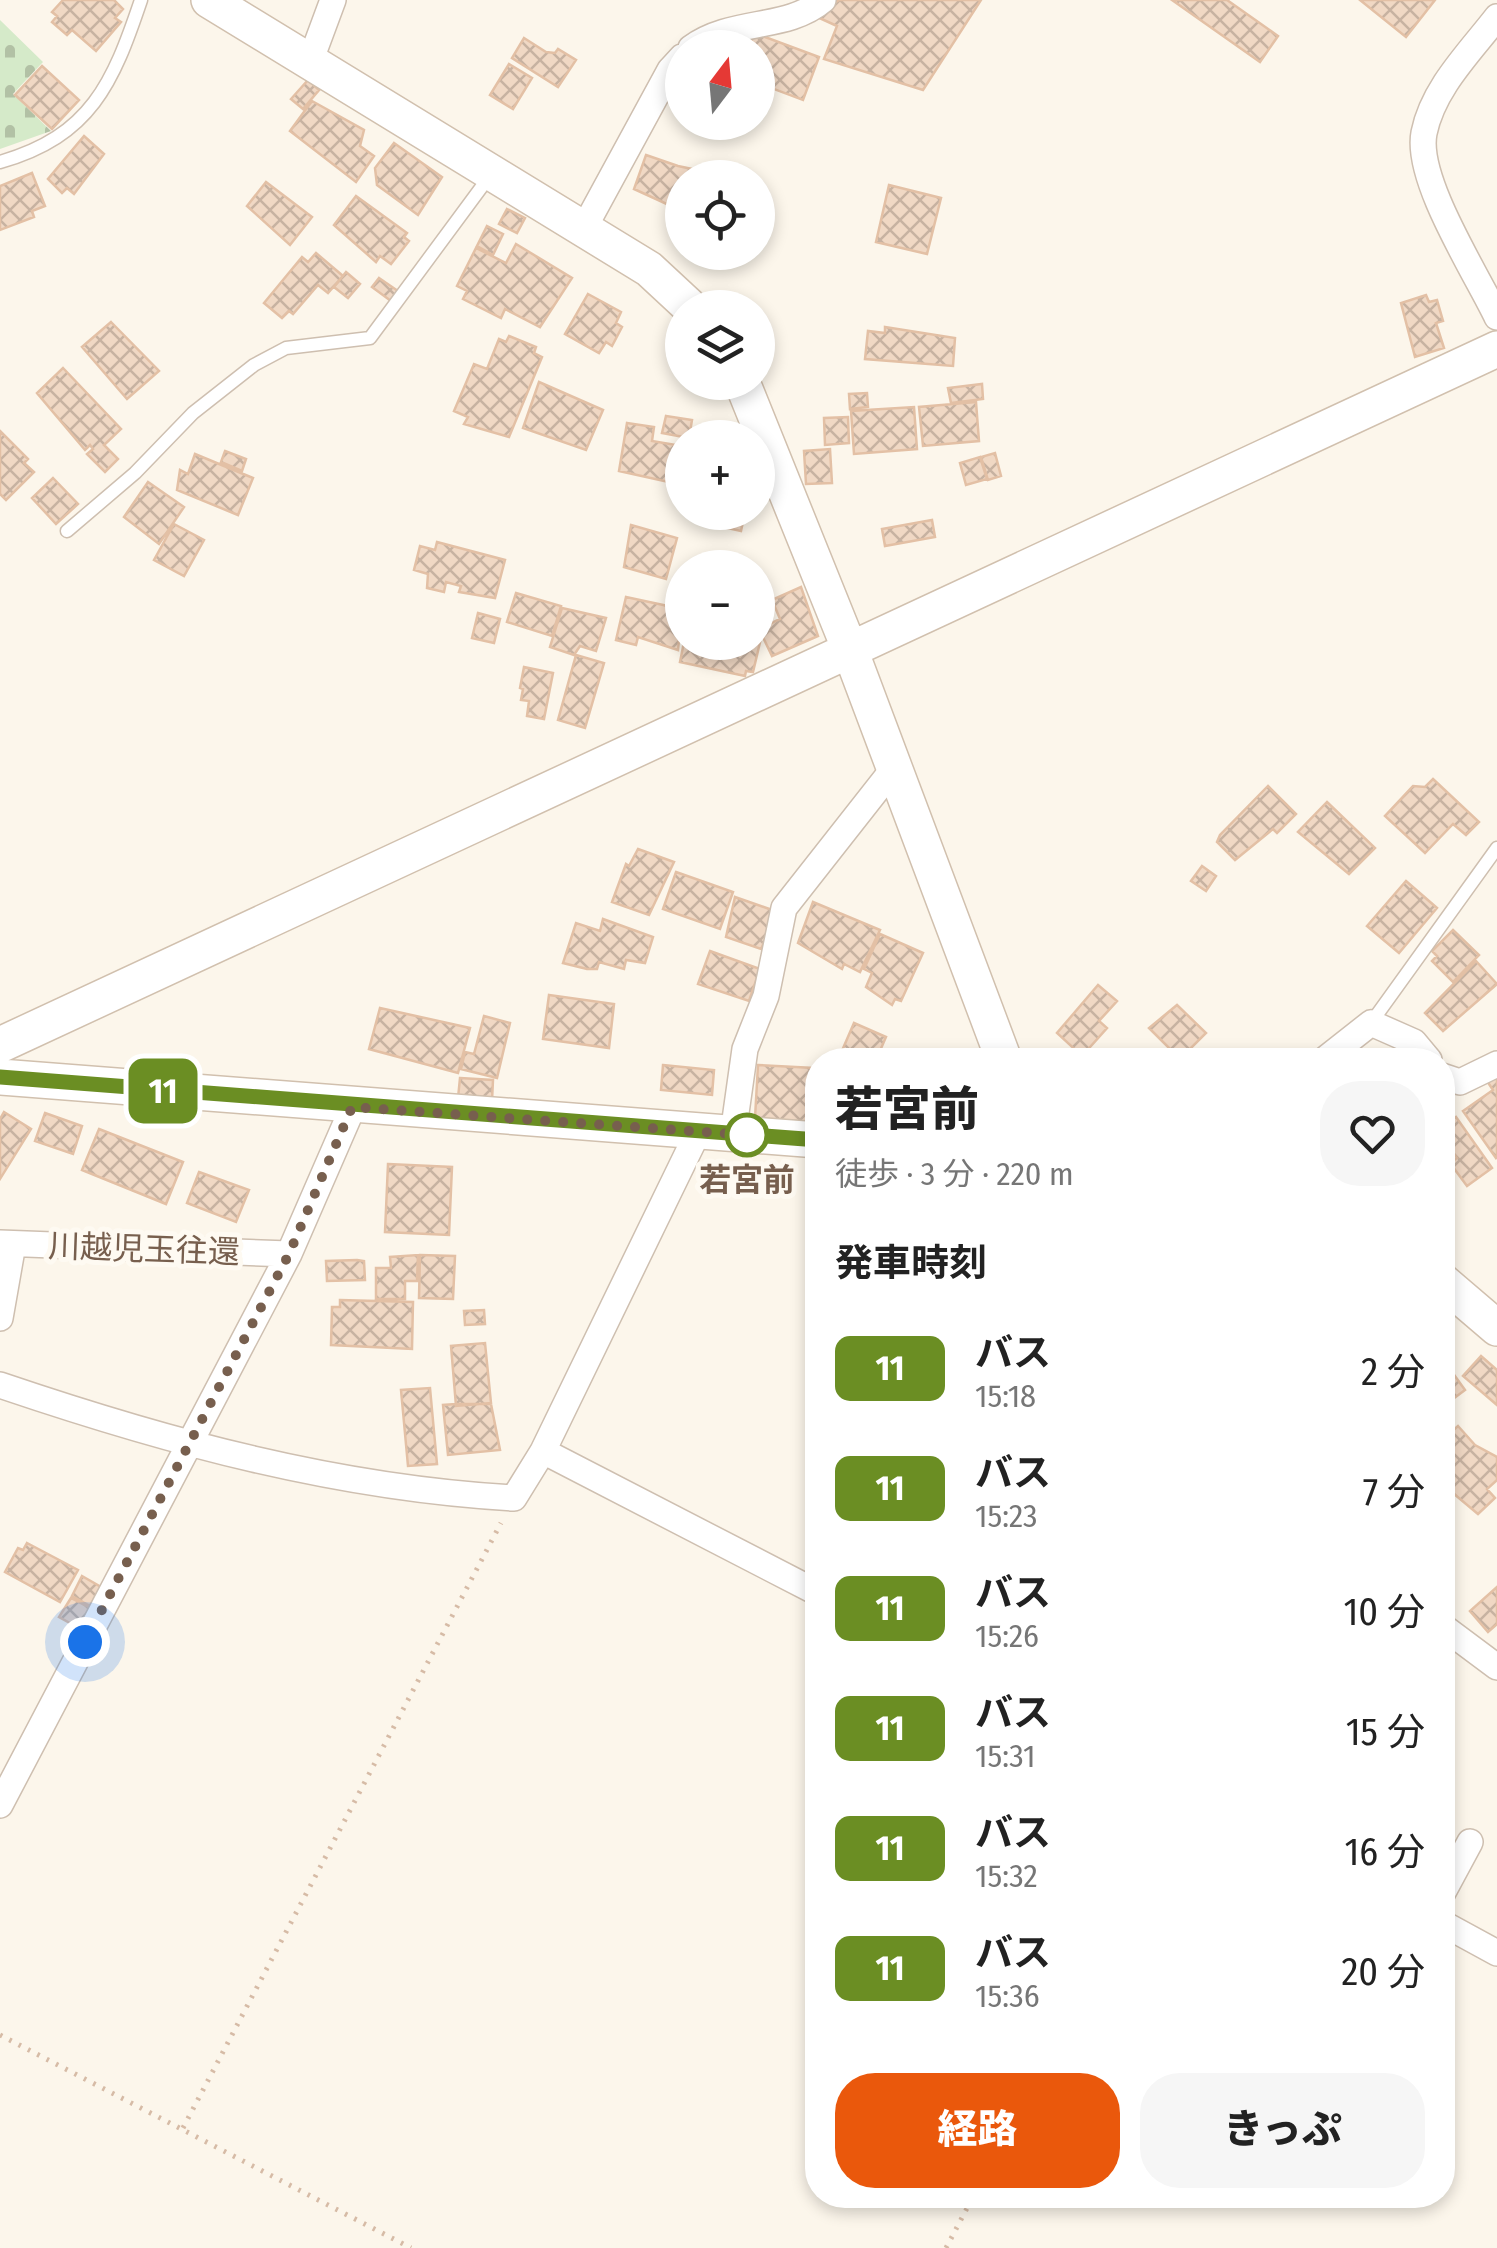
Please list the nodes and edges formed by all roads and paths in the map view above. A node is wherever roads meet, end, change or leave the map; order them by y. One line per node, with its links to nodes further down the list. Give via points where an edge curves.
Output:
1 (140, 0): 9 (lane, via 117,70 92,107 38,151)
2 (209, 0): 7 (street)
3 (333, 0): 7 (street)
4 (823, 0): 6 (street, via 793,17)
5 (1497, 17): 13 (street, via 1445,84 1430,112 1422,152)
6 (728, 30)
7 (310, 62): 10 (street)
8 (665, 79): 11 (street)
9 (0, 162)
10 (490, 176): 11 (street); 16 (lane, via 370,338 286,348 254,365)
11 (584, 230): 12 (street)
12 (672, 290)
13 (1497, 316)
14 (1497, 349): 17 (street)
15 (749, 400): 17 (street)
16 (66, 530)
17 (850, 650): 18 (street); 21 (street)
18 (894, 768): 22 (street); 29 (street, via 784,908 766,996)
19 (1497, 848): 20 (lane)
20 (1371, 1023): 23 (street); 24 (street)
21 (8, 1032)
22 (999, 1048)
23 (1339, 1048)
24 (1419, 1048)
25 (1497, 1064): 27 (street)
26 (0, 1077): 28 (street)
27 (1455, 1080)
28 (352, 1107): 29 (street); 32 (street)
29 (716, 1133): 30 (street); 38 (street)
30 (805, 1139)
31 (6, 1244): 32 (street, 川越児玉往還); 34 (street)
32 (289, 1254): 37 (street)
33 (1455, 1292): 35 (street)
34 (0, 1318)
35 (1497, 1328)
36 (0, 1385): 37 (street)
37 (188, 1446): 39 (street, via 418,1492); 43 (street)
38 (543, 1451): 39 (street); 40 (street)
39 (514, 1498): 49 (path)
40 (805, 1586)
41 (1455, 1636): 42 (street)
42 (1497, 1668)
43 (0, 1805)
44 (1470, 1842): 45 (street)
45 (1455, 1870)
46 (1455, 1930): 47 (street)
47 (1497, 1953)
48 (0, 2035): 49 (path)
49 (183, 2128): 51 (path)
50 (967, 2208): 52 (path)
51 (411, 2248)
52 (946, 2248)

